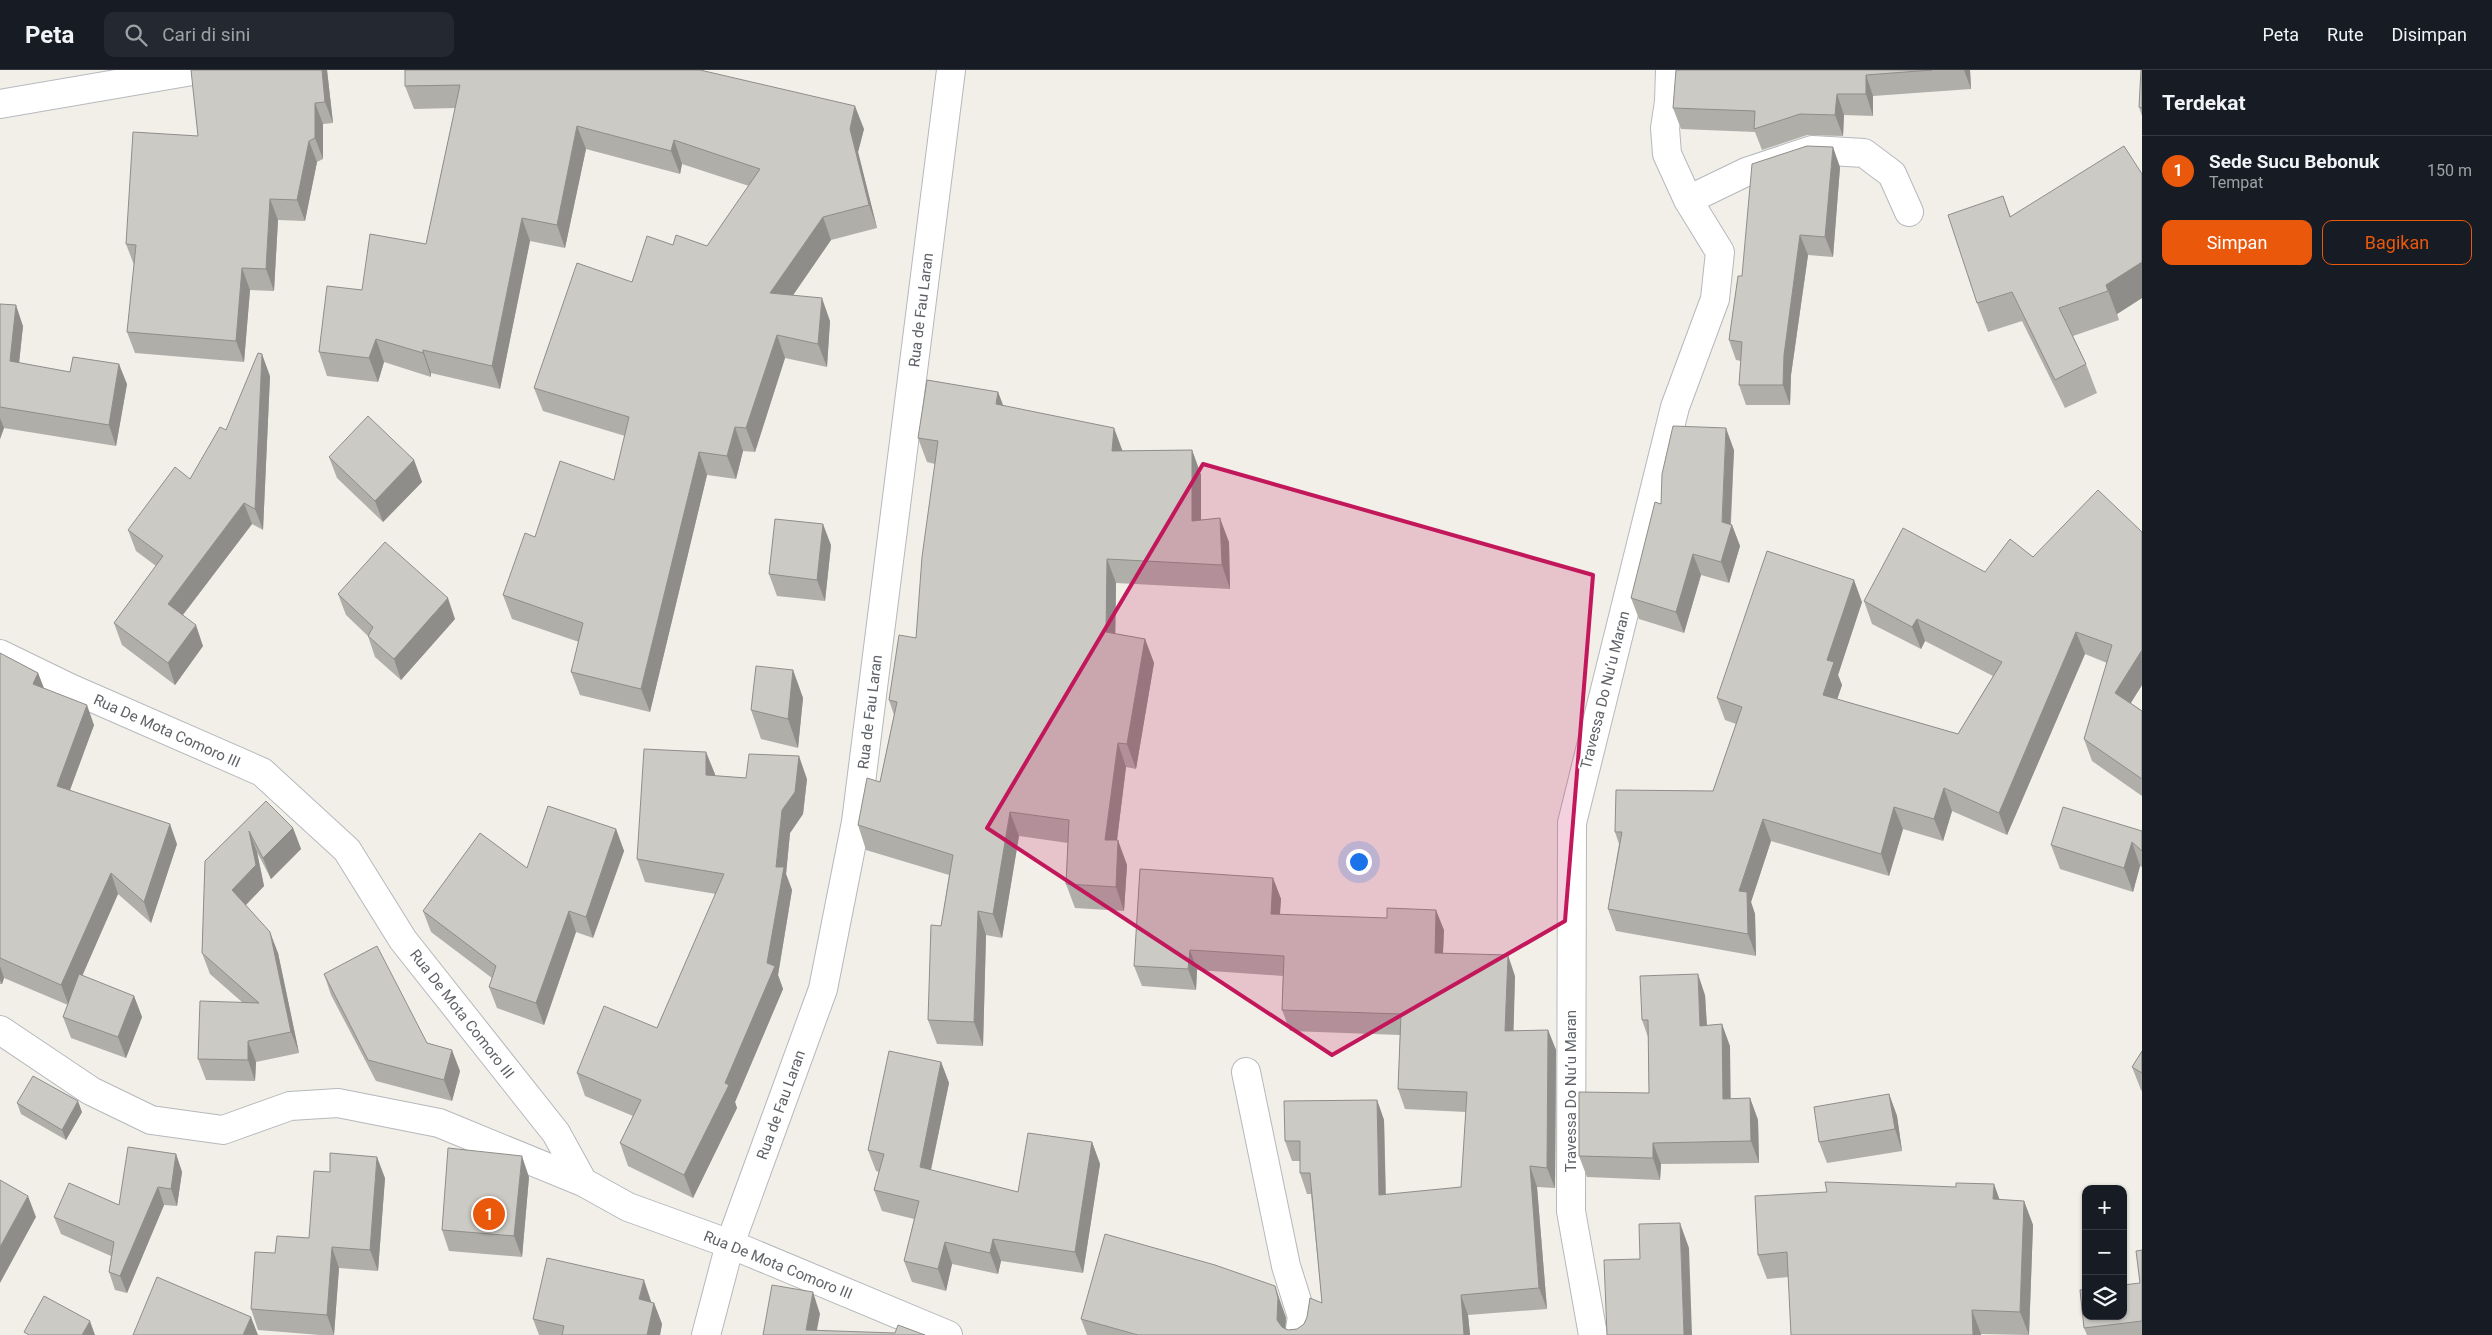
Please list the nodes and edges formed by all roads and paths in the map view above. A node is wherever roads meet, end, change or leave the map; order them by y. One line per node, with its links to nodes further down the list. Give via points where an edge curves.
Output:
1 (198, 70): 4 (street)
2 (951, 70): 11 (street, Rua de Fau Laran, via 856,822 823,989)
3 (1670, 70): 5 (street, Travessa Do Nu’u Maran, via 1665,128 1667,154)
4 (0, 104)
5 (1688, 200): 6 (street, via 1746,172 1812,150 1864,153 1892,174); 15 (street, Travessa Do Nu’u Maran, via 1720,252 1715,299 1675,407 1572,823 1571,1211)
6 (1909, 212)
7 (0, 654): 10 (street, Rua De Mota Comoro III, via 262,772 347,850 403,940 556,1133)
8 (0, 1030): 10 (street, via 91,1091 150,1120 223,1130 290,1106 338,1103 439,1123)
9 (1246, 1072): 14 (street, via 1286,1266 1302,1317)
10 (583, 1182): 11 (street, Rua De Mota Comoro III, via 628,1207)
11 (730, 1244): 12 (street, Rua de Fau Laran); 13 (street, Rua De Mota Comoro III)
12 (706, 1335)
13 (948, 1335)
14 (1299, 1335)
15 (1593, 1335)

